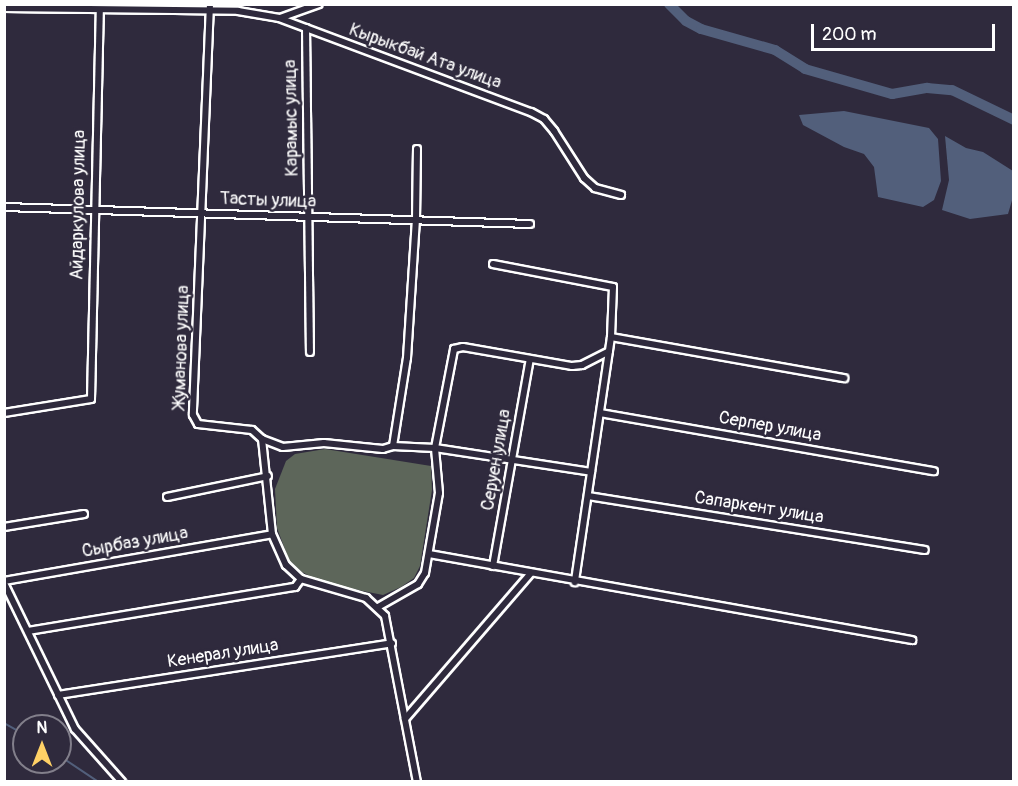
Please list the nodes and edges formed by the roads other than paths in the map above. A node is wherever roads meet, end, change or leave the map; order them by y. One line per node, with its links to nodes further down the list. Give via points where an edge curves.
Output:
1 (319, 4): 6 (street)
2 (136, 7): 4 (street, Кырыкбай Ата улица); 5 (street, Кырыкбай Ата улица)
3 (4, 8): 5 (street, Кырыкбай Ата улица)
4 (210, 8): 6 (street, Кырыкбай Ата улица); 12 (street, Жуманова улица)
5 (100, 11): 11 (street, Айдаркулова улица)
6 (279, 18): 7 (street, Кырыкбай Ата улица)
7 (306, 28): 9 (street, Кырыкбай Ата улица, via 531,112 554,131 584,178 595,188); 13 (street, Карамыс улица)
8 (417, 149): 14 (street)
9 (621, 195)
10 (4, 207): 11 (street, Тасты улица)
11 (94, 208): 12 (street, Тасты улица); 22 (street, Айдаркулова улица, via 91,399)
12 (202, 213): 13 (street, Тасты улица); 24 (street, Жуманова улица, via 193,415 198,424 252,430)
13 (309, 218): 14 (street, Тасты улица); 19 (street, Карамыс улица)
14 (416, 220): 15 (street, Тасты улица); 25 (street, via 407,358)
15 (530, 224)
16 (493, 264): 17 (street, via 614,287)
17 (611, 337): 18 (street); 21 (street)
18 (609, 351): 20 (street, via 582,365); 23 (street)
19 (310, 352)
20 (530, 359): 26 (street, via 463,347 453,349); 27 (street, Серуен улица)
21 (844, 378)
22 (4, 413)
23 (600, 413): 28 (street, Серпер улица); 29 (street)
24 (262, 439): 25 (street, via 284,447 324,443 383,449); 30 (street)
25 (393, 446): 26 (street)
26 (435, 448): 27 (street); 37 (street, via 439,493)
27 (514, 460): 29 (street); 38 (street, Серуен улица)
28 (934, 471)
29 (591, 472): 31 (street)
30 (268, 476): 32 (street); 35 (street)
31 (588, 496): 36 (street, Сапаркент улица); 41 (street)
32 (167, 497)
33 (84, 514): 34 (street)
34 (4, 527)
35 (272, 534): 40 (street, via 286,565); 42 (street, Сырбаз улица)
36 (925, 550)
37 (429, 554): 38 (street); 43 (street, via 418,584)
38 (493, 566): 39 (street)
39 (531, 573): 41 (street); 48 (street)
40 (302, 579): 43 (street, via 366,598); 44 (street, via 295,587)
41 (575, 582): 45 (street)
42 (5, 585): 44 (street)
43 (378, 607): 46 (street, via 385,616)
44 (28, 631): 47 (street)
45 (912, 640)
46 (392, 643): 47 (street, Кенерал улица); 48 (street)
47 (58, 695): 49 (street, via 75,729)
48 (405, 719): 50 (street)
49 (122, 782)
50 (417, 782)

